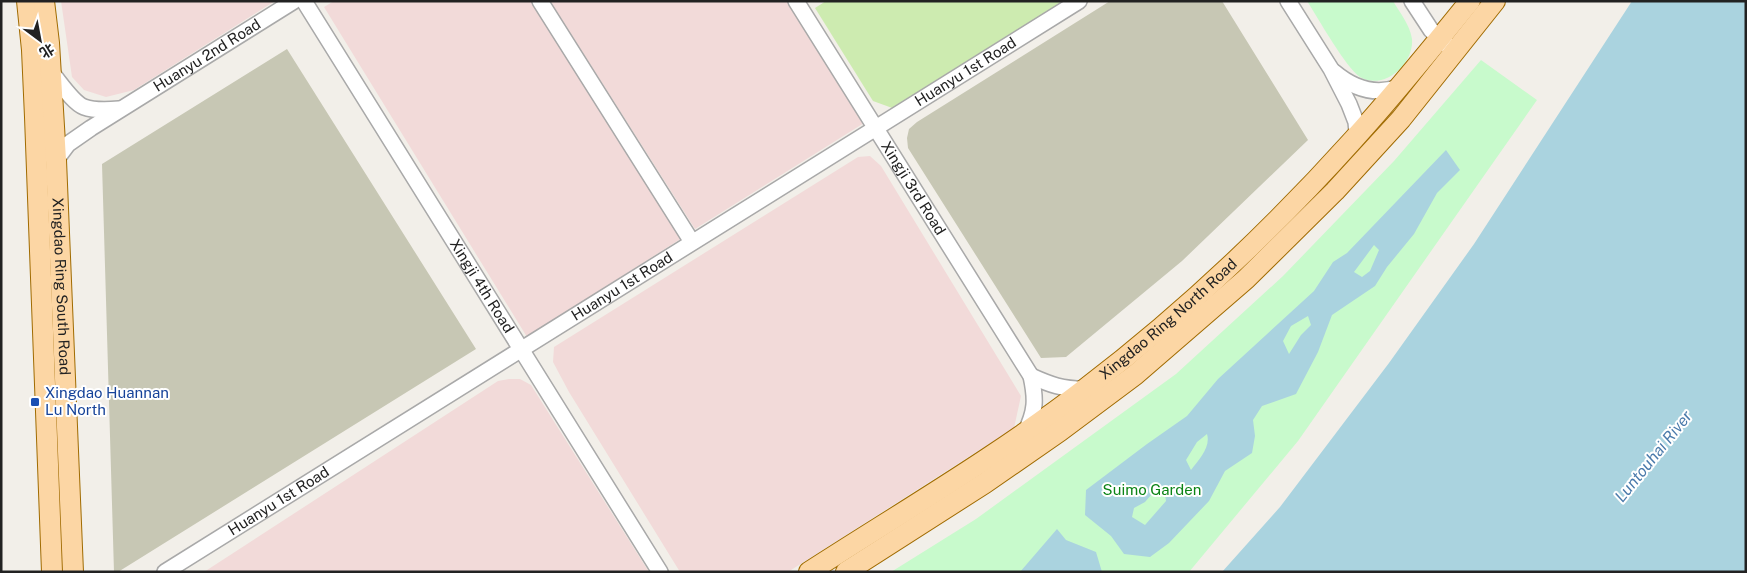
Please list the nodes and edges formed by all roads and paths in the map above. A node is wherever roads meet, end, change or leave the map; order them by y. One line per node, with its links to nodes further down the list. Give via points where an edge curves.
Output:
1 (27, 1): 26 (main road, Xingdao Ring South Road, via 35,117)
2 (44, 1): 15 (main road, Xingdao Ring South Road)
3 (294, 1): 17 (street, Huanyu 2nd Road)
4 (304, 1): 22 (street, Xingji 4th Road)
5 (540, 1): 21 (street)
6 (796, 1): 18 (street, Xingji 3rd Road)
7 (1079, 1): 18 (street, Huanyu 1st Road)
8 (1288, 1): 14 (street)
9 (1412, 1): 12 (street)
10 (1495, 1): 13 (main road, Xingdao Ring North Road)
11 (1462, 5): 12 (main road, Xingdao Ring North Road); 13 (street)
12 (1440, 39): 13 (street); 16 (main road, Xingdao Ring North Road)
13 (1462, 44): 31 (main road, Xingdao Ring North Road, via 1402,119 1335,191 1246,279 1135,375 985,483)
14 (1331, 70): 16 (street, via 1363,89 1388,91); 19 (street, via 1356,122)
15 (51, 72): 17 (street, via 82,107); 20 (main road, Xingdao Ring South Road)
16 (1399, 87): 19 (main road, Xingdao Ring North Road)
17 (120, 109): 20 (street, Huanyu 2nd Road, via 68,144)
18 (875, 128): 21 (street, Huanyu 1st Road); 23 (street, Xingji 3rd Road)
19 (1354, 139): 24 (main road, Xingdao Ring North Road, via 1219,276 1139,347)
20 (56, 160): 27 (main road, Xingdao Ring South Road)
21 (692, 242): 22 (street, Huanyu 1st Road)
22 (521, 348): 28 (street, Huanyu 1st Road); 29 (street, Xingji 4th Road)
23 (1032, 376): 24 (street, via 1052,386); 25 (street, Xingji 3rd Road, via 1034,409)
24 (1084, 389): 25 (main road, Xingdao Ring North Road)
25 (1024, 434): 30 (main road, Xingdao Ring North Road)
26 (52, 572)
27 (73, 572)
28 (165, 572)
29 (660, 572)
30 (809, 572)
31 (846, 572)

